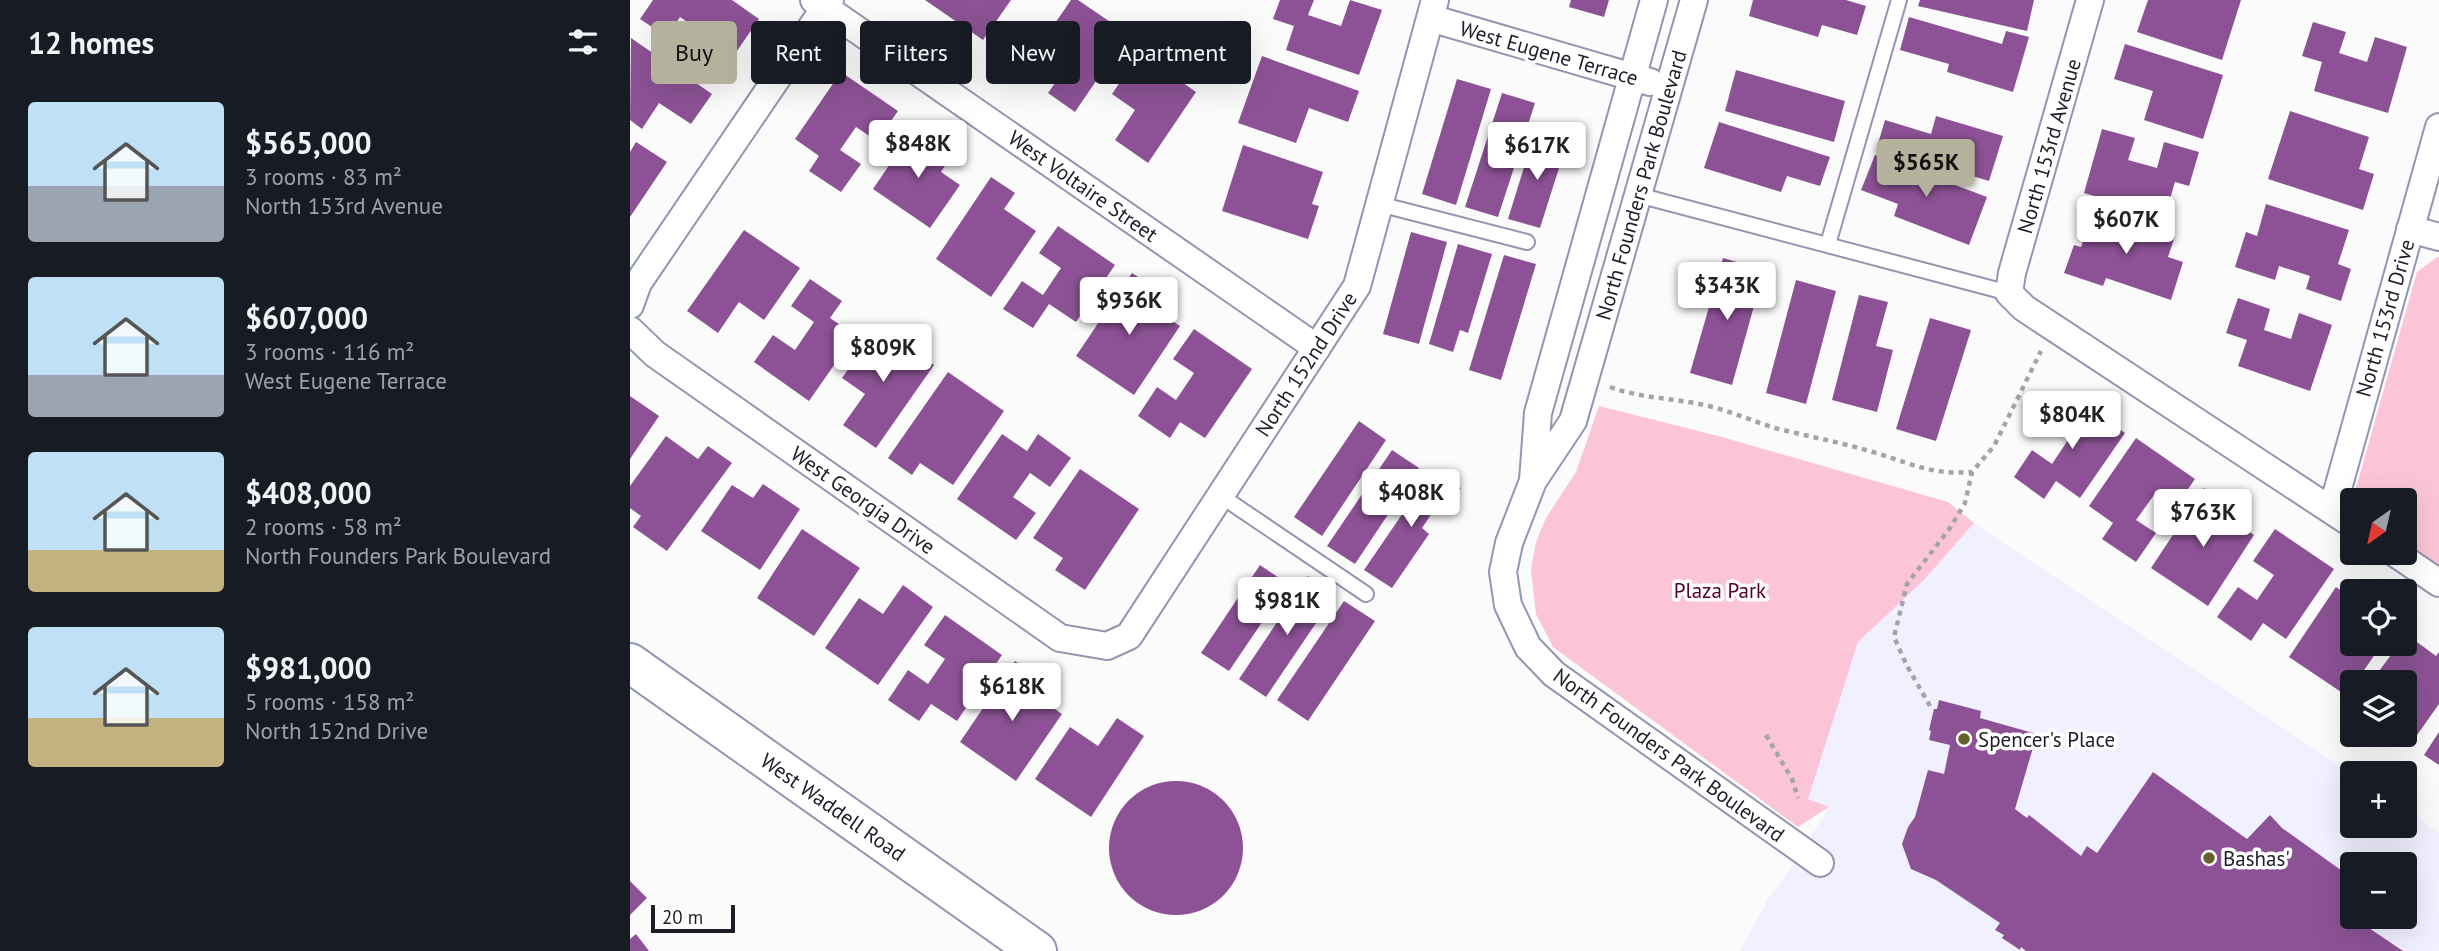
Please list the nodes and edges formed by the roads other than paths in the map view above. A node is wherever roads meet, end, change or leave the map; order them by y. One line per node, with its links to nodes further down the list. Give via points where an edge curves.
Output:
1 (1654, 0): 7 (street, North Founders Park Boulevard)
2 (1694, 0): 8 (street, North Founders Park Boulevard)
3 (1899, 0): 15 (lane)
4 (2091, 0): 16 (street, North 153rd Avenue)
5 (823, 3): 17 (street, via 638,283); 19 (street, West Voltaire Street)
6 (1432, 9): 7 (street, West Eugene Terrace); 11 (street, North 152nd Drive)
7 (1633, 77): 8 (street, West Eugene Terrace); 20 (street, North Founders Park Boulevard, via 1538,414)
8 (1668, 88): 10 (street, North Founders Park Boulevard)
9 (2439, 127): 12 (street, North 153rd Drive)
10 (1637, 195): 15 (lane); 20 (street, North Founders Park Boulevard, via 1573,421)
11 (1379, 204): 14 (lane); 19 (street, North 152nd Drive, via 1357,286)
12 (2410, 229): 13 (street); 21 (street, North 153rd Drive)
13 (2439, 237)
14 (1528, 242)
15 (1828, 244): 16 (lane)
16 (2009, 293): 23 (street, via 2024,309)
17 (630, 305)
18 (630, 330): 27 (street, West Georgia Drive, via 655,354 1060,638)
19 (1317, 348): 22 (street, North 152nd Drive)
20 (1533, 481): 29 (street, North Founders Park Boulevard, via 1503,572 1508,605 1528,647 1553,674)
21 (2349, 488)
22 (1221, 495): 26 (lane); 27 (street, North 152nd Drive, via 1129,636)
23 (2340, 516)
24 (2413, 565): 25 (street)
25 (2439, 583)
26 (1366, 594)
27 (1107, 646)
28 (630, 663): 30 (main road, West Waddell Road)
29 (1820, 863)
30 (1037, 951)

